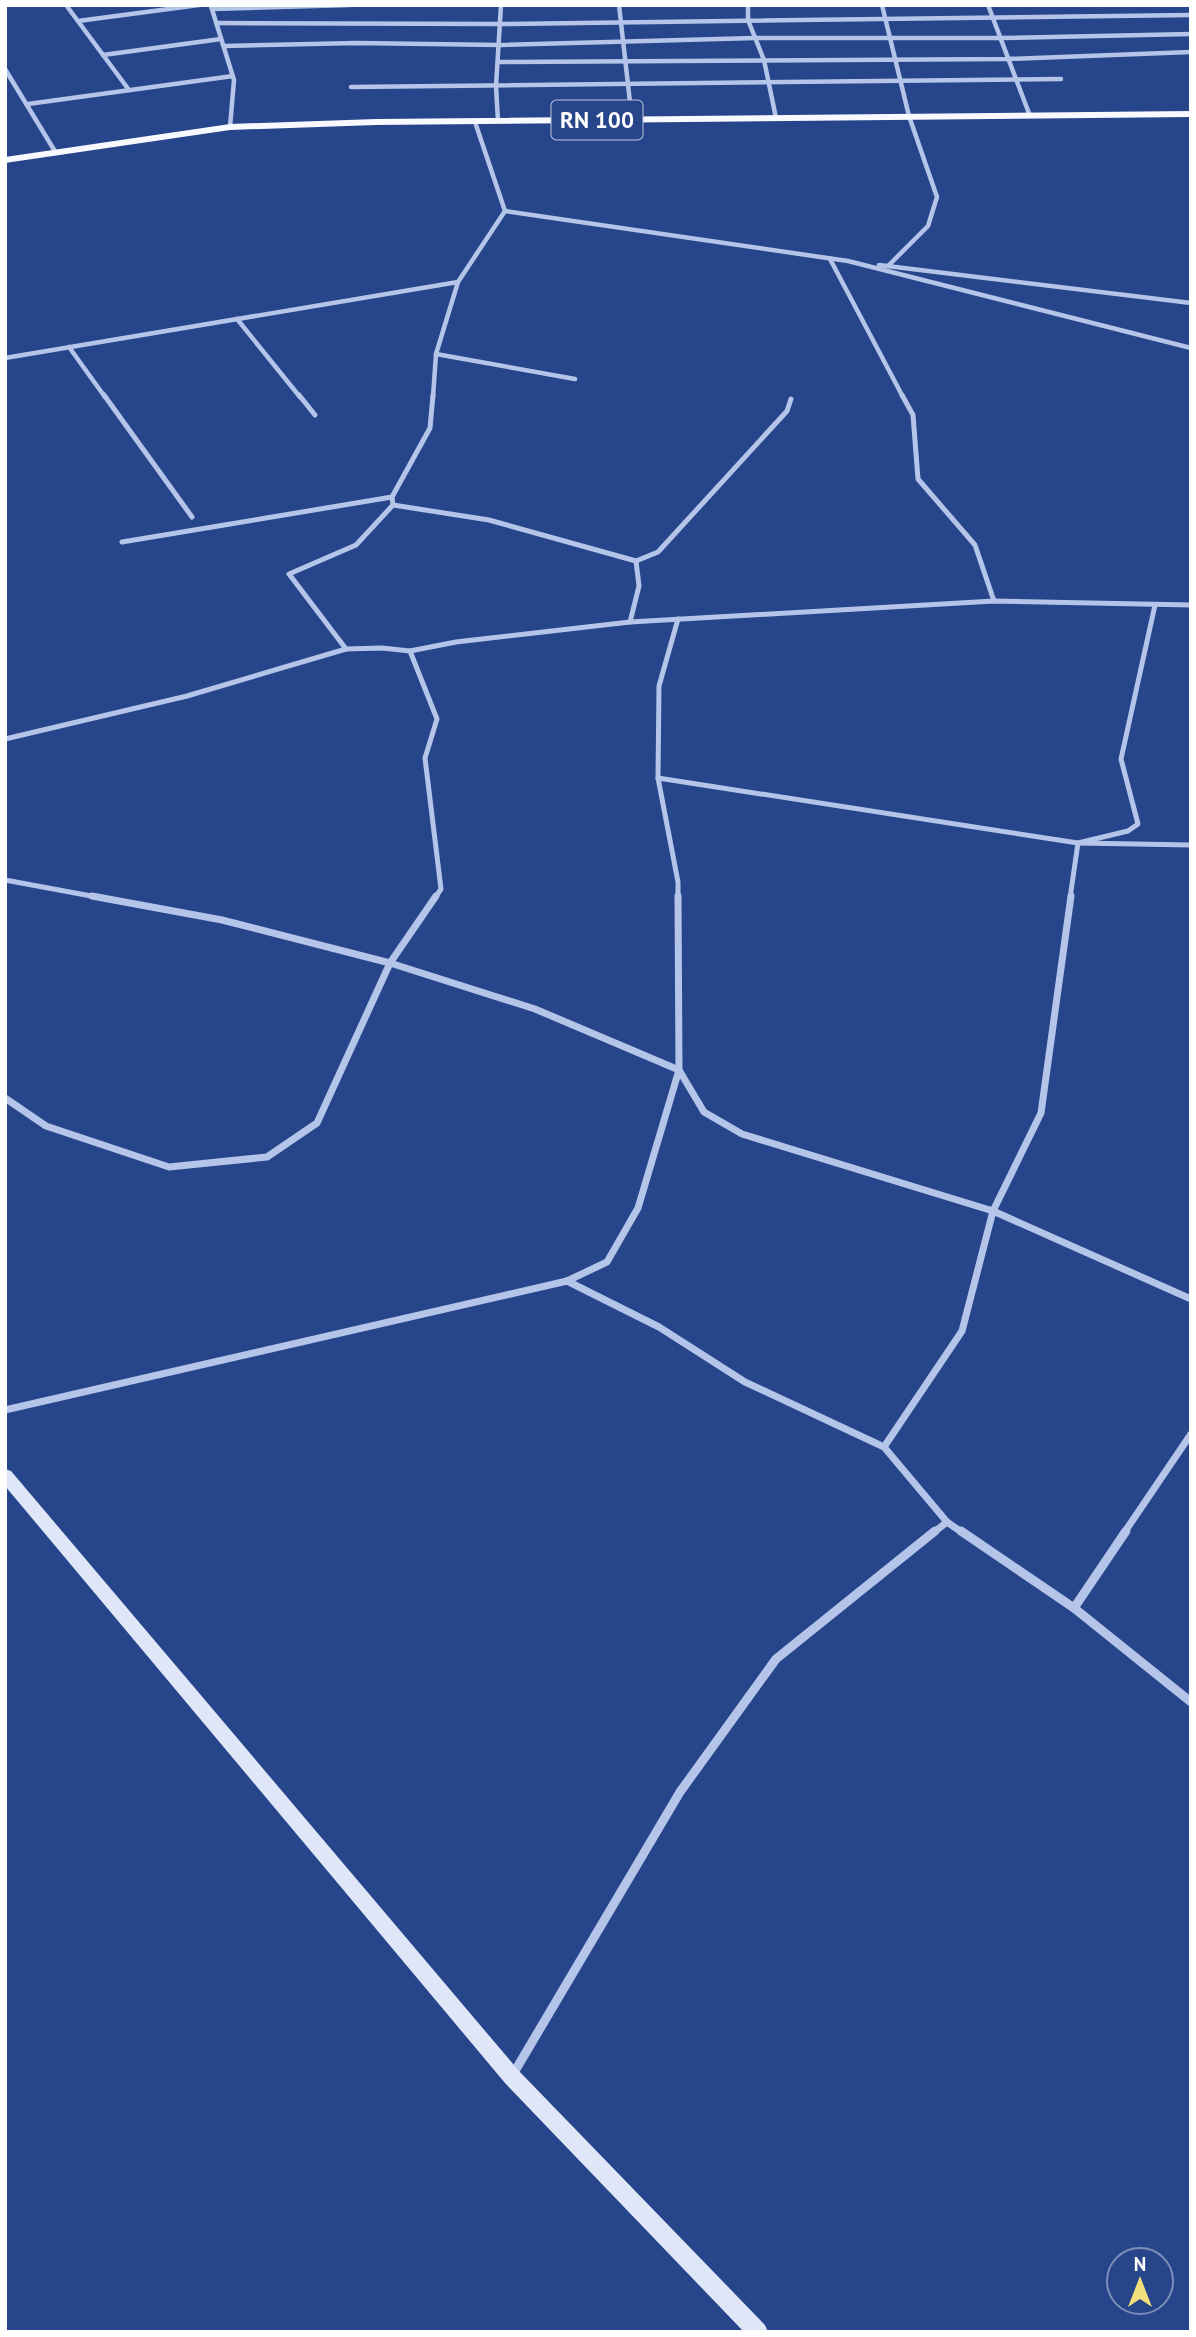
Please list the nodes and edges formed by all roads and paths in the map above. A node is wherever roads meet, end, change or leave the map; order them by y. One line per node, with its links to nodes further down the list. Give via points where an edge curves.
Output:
1 (66, 5): 14 (street)
2 (199, 5): 14 (street)
3 (350, 5): 9 (street)
4 (502, 5): 17 (street)
5 (620, 5): 15 (street)
6 (748, 5): 13 (street)
7 (882, 5): 11 (street)
8 (988, 5): 12 (street)
9 (211, 7): 16 (street)
10 (1191, 15): 12 (street)
11 (884, 18): 12 (street); 13 (street); 22 (street)
12 (993, 19): 20 (street)
13 (748, 20): 15 (street); 19 (street)
14 (78, 21): 27 (street)
15 (621, 22): 17 (street); 23 (street)
16 (216, 23): 17 (street); 21 (street)
17 (502, 24): 24 (street)
18 (1191, 34): 20 (street)
19 (755, 37): 22 (street); 23 (street); 30 (street)
20 (1001, 38): 22 (street); 29 (street)
21 (222, 39): 25 (street); 27 (street)
22 (889, 39): 28 (street)
23 (623, 42): 24 (street); 32 (street)
24 (500, 45): 25 (street); 31 (street)
25 (224, 46): 34 (street)
26 (1191, 52): 29 (street)
27 (103, 55): 42 (street)
28 (896, 59): 29 (street); 30 (street); 37 (street)
29 (1009, 59): 36 (street)
30 (764, 60): 32 (street); 38 (street)
31 (499, 62): 32 (street); 40 (street)
32 (625, 63): 39 (street)
33 (5, 69): 43 (street)
34 (233, 76): 42 (street); 51 (street)
35 (1061, 79): 36 (street)
36 (1016, 80): 37 (street); 46 (street)
37 (901, 81): 38 (street); 45 (street)
38 (768, 82): 39 (street); 47 (street)
39 (628, 84): 40 (street); 48 (street)
40 (496, 86): 41 (street); 49 (street)
41 (351, 87)
42 (129, 90): 43 (street)
43 (28, 104): 52 (street)
44 (1191, 114): 46 (main road, RN 100)
45 (909, 116): 46 (main road, RN 100); 47 (main road, RN 100); 57 (street, via 937,197 928,226)
46 (1030, 116)
47 (776, 118): 48 (main road, RN 100)
48 (632, 120): 49 (main road, RN 100)
49 (498, 121): 50 (main road, RN 100)
50 (475, 122): 51 (main road, RN 100); 54 (street)
51 (230, 127): 52 (main road, RN 100)
52 (56, 153): 53 (main road, RN 100)
53 (5, 160)
54 (505, 211): 55 (street); 58 (street)
55 (830, 259): 56 (street); 73 (street, via 913,415 918,479 975,545)
56 (848, 261): 57 (street); 62 (street)
57 (888, 266): 59 (street)
58 (458, 282): 60 (street); 63 (street)
59 (1191, 303)
60 (237, 319): 61 (street); 67 (street)
61 (69, 347): 64 (street); 70 (street)
62 (1191, 348)
63 (436, 354): 65 (street); 68 (street, via 430,428)
64 (5, 358)
65 (575, 379)
66 (791, 399): 72 (street, via 787,411 658,552)
67 (315, 415)
68 (392, 497): 69 (street); 71 (street)
69 (393, 505): 72 (street, via 489,520); 78 (street, via 356,545 289,574)
70 (192, 517)
71 (122, 541)
72 (636, 561): 77 (street, via 639,586)
73 (994, 601): 74 (street); 76 (street)
74 (1155, 605): 75 (street); 82 (street, via 1121,759 1138,824 1128,831)
75 (1191, 606)
76 (678, 619): 77 (street); 81 (street, via 659,686)
77 (630, 622): 79 (street)
78 (346, 649): 79 (street); 80 (street, via 187,696)
79 (410, 650): 85 (street, via 437,719 425,758 441,889)
80 (5, 739)
81 (658, 778): 82 (street); 86 (street, via 678,882)
82 (1078, 843): 83 (street); 88 (street, via 1041,1113)
83 (1191, 845)
84 (5, 880): 85 (street, via 222,920)
85 (390, 963): 86 (street, via 535,1009); 87 (street, via 317,1123 267,1157 169,1167 46,1126)
86 (680, 1070): 88 (street, via 704,1112 742,1134); 89 (street, via 638,1208 607,1262)
87 (5, 1098)
88 (993, 1211): 90 (street); 93 (street, via 962,1331)
89 (567, 1281): 91 (street); 93 (street, via 659,1327 746,1382)
90 (1191, 1299)
91 (5, 1410)
92 (1191, 1434): 96 (street)
93 (884, 1447): 95 (street)
94 (5, 1475): 98 (street)
95 (947, 1522): 96 (street); 98 (street, via 776,1659 680,1792)
96 (1074, 1608): 97 (street)
97 (1191, 1702)
98 (512, 2077): 99 (street)
99 (758, 2332)

